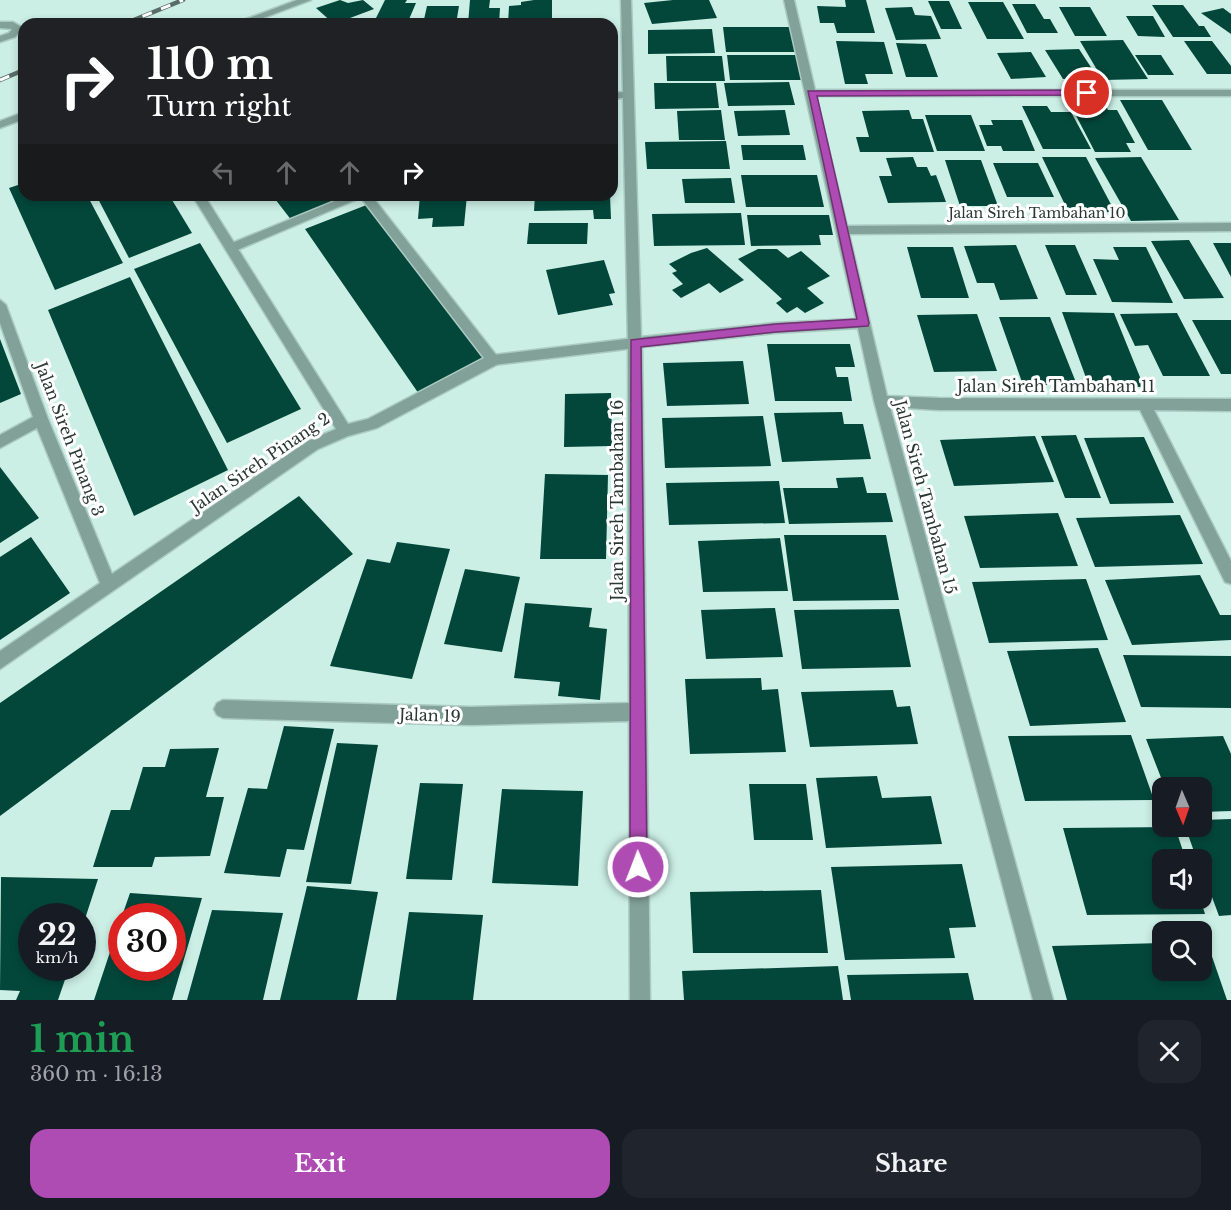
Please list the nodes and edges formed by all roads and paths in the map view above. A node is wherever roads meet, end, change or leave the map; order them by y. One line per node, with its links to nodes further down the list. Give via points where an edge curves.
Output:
1 (306, 0): 4 (street)
2 (626, 0): 9 (street, Jalan Sireh Tambahan 16)
3 (789, 0): 7 (street, Jalan Sireh Tambahan 15)
4 (255, 18)
5 (0, 25): 6 (street, via 18,28)
6 (0, 39)
7 (811, 93): 8 (street); 17 (street, Jalan Sireh Tambahan 15)
8 (1231, 93)
9 (629, 95): 10 (street); 21 (street, Jalan Sireh Tambahan 16)
10 (618, 96)
11 (18, 118): 12 (street)
12 (0, 125)
13 (202, 201): 18 (street, Jalan Sireh Pinang 2)
14 (348, 201): 18 (street)
15 (368, 201): 22 (street)
16 (1231, 227): 17 (street, Jalan Sireh Tambahan 10)
17 (843, 230): 20 (street, Jalan Sireh Tambahan 15)
18 (231, 248): 27 (street, Jalan Sireh Pinang 2)
19 (0, 305): 26 (street, Jalan Sireh Pinang 3)
20 (863, 323): 21 (street); 23 (street, Jalan Sireh Tambahan 15)
21 (635, 343): 22 (street); 33 (street, Jalan Sireh Tambahan 16)
22 (493, 360): 27 (street, via 372,424)
23 (881, 401): 24 (street, Jalan Sireh Tambahan 11); 35 (street, Jalan Sireh Tambahan 15)
24 (1144, 405): 25 (street, Jalan Sireh Tambahan 11); 29 (street)
25 (1231, 405)
26 (41, 419): 28 (street); 30 (street, Jalan Sireh Pinang 3)
27 (345, 430): 30 (street, Jalan Sireh Pinang 2, via 313,445)
28 (0, 442)
29 (1231, 577)
30 (109, 586): 31 (street, Jalan Sireh Pinang 2)
31 (0, 661)
32 (223, 709): 33 (street, Jalan 19, via 471,716)
33 (636, 712): 34 (street, Jalan Sireh Tambahan 16)
34 (640, 1000)
35 (1043, 1000)

